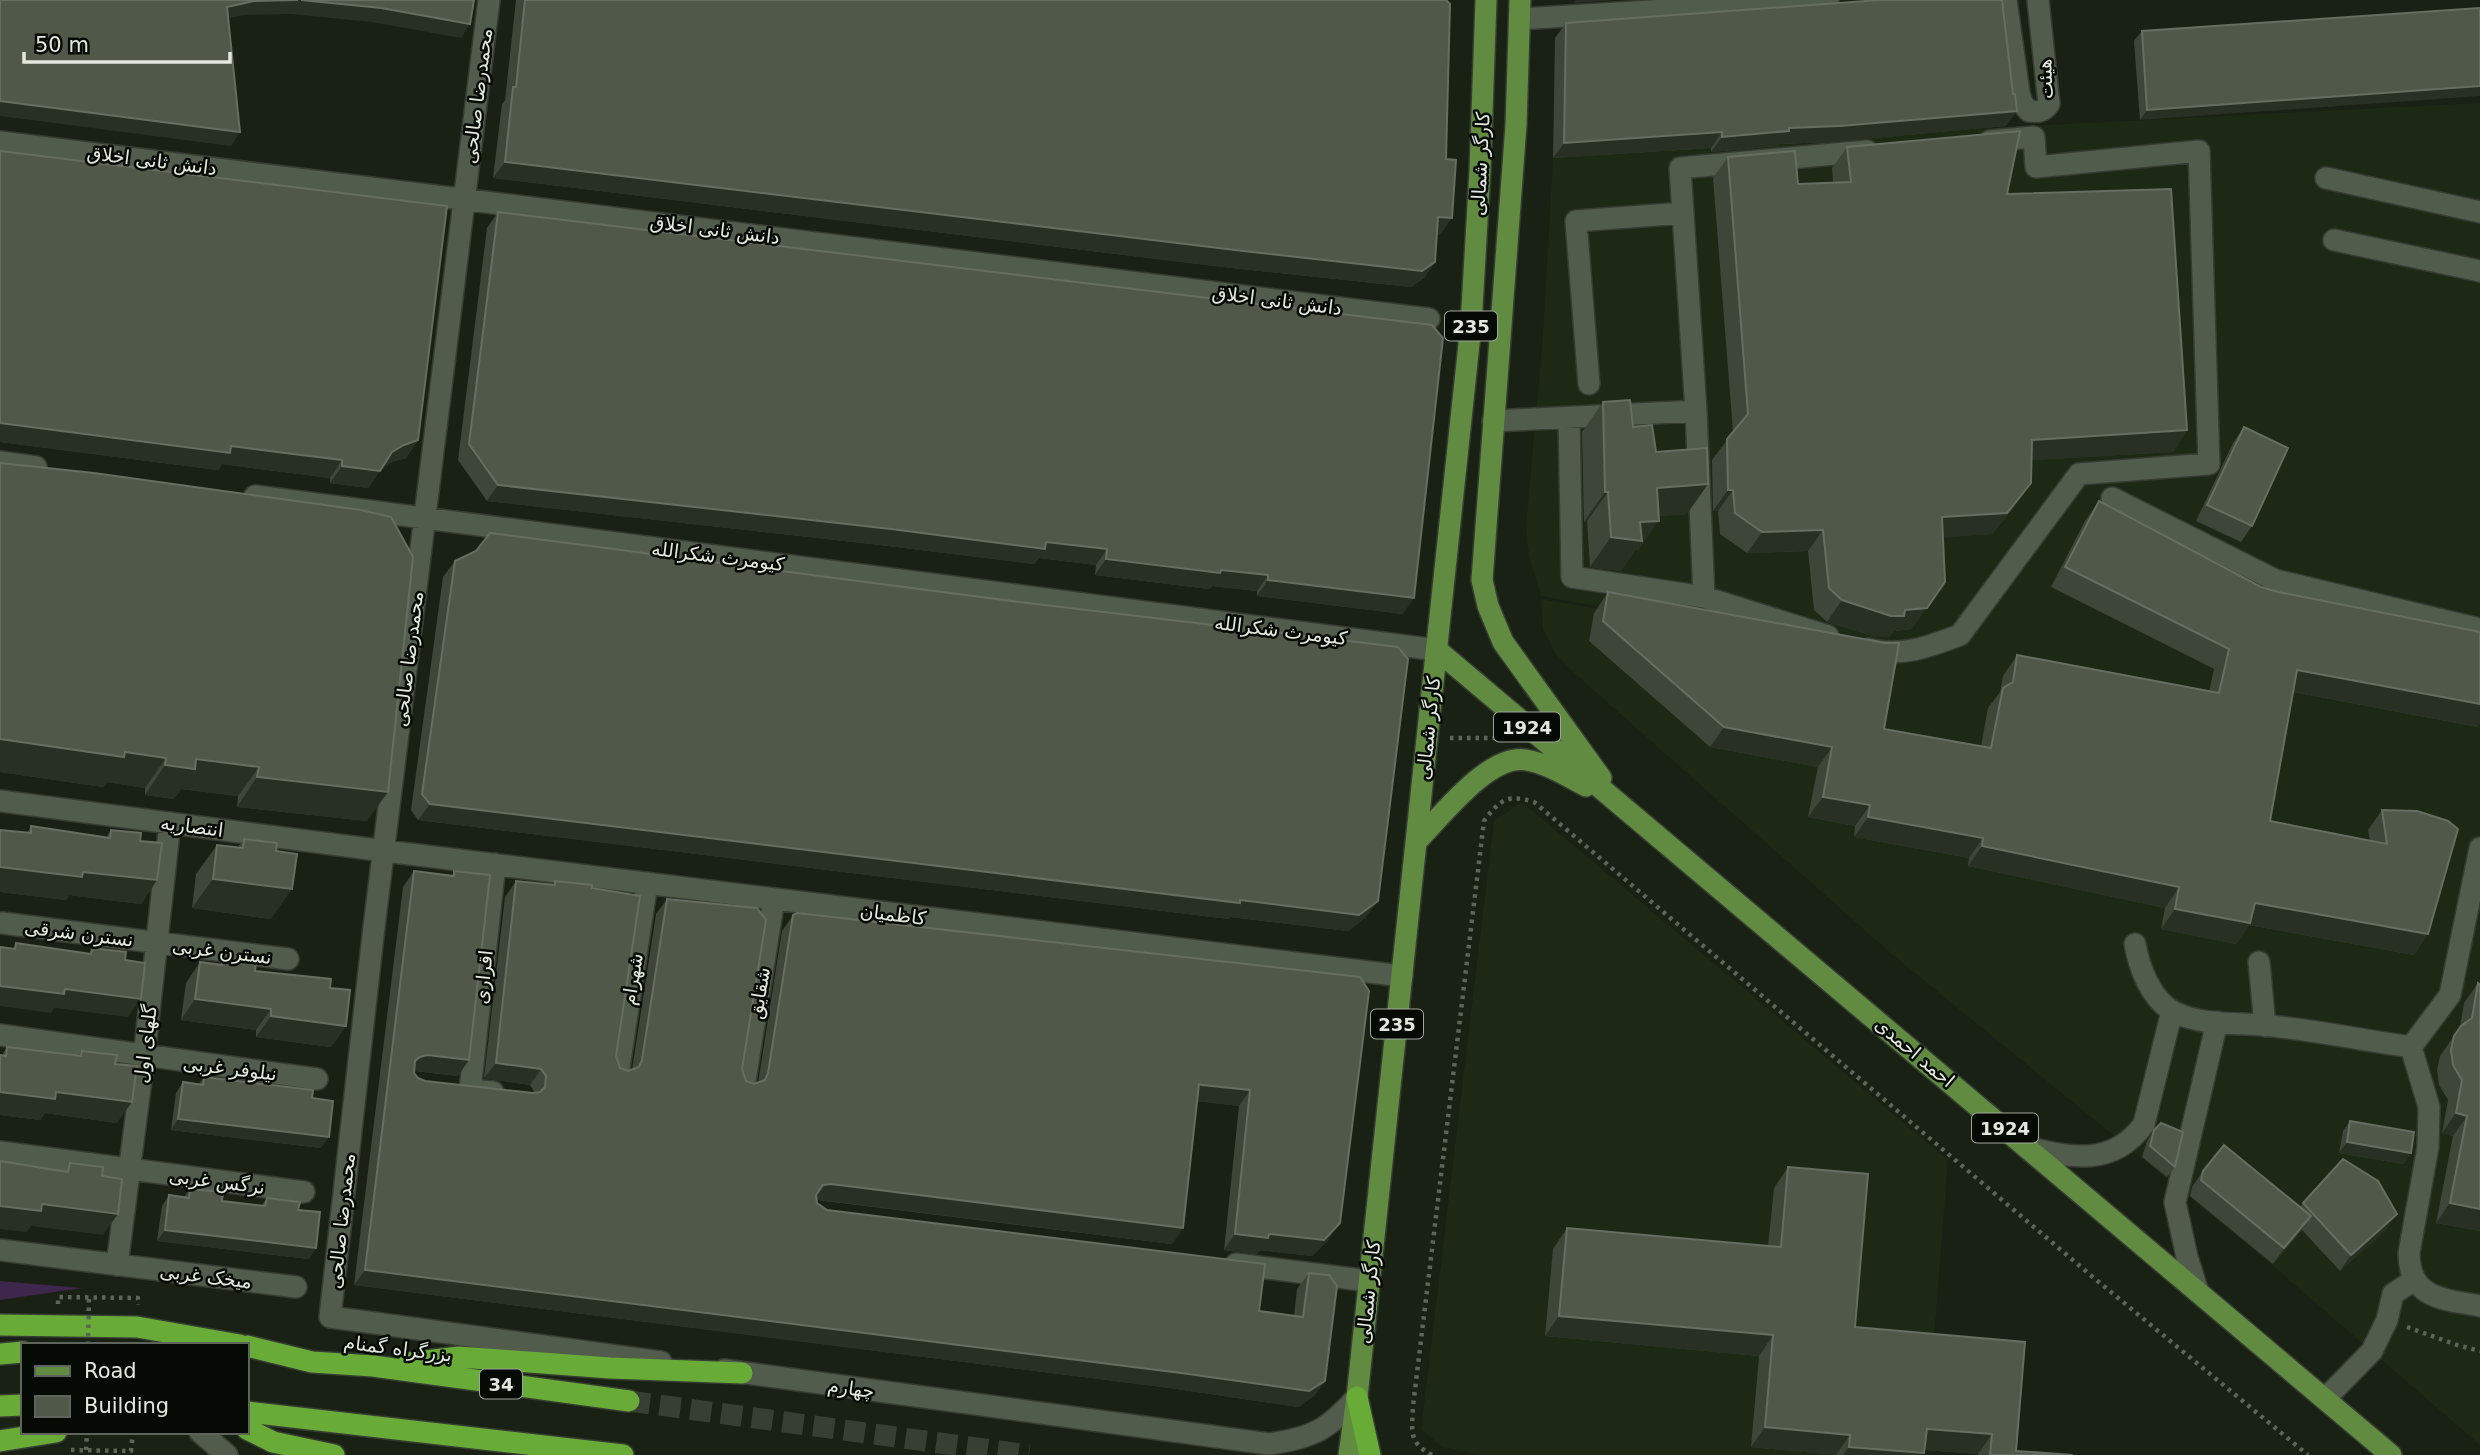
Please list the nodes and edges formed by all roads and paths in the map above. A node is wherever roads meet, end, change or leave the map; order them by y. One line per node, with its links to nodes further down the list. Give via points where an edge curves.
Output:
1 (489, 0): 11 (street, محمدرضا صالحی)
2 (1486, 0): 28 (main road, کارگر شمالی / 235, via 1471,325)
3 (1828, 0): 6 (street)
4 (2006, 0): 5 (street, هیئت, via 2019,93 2028,111 2036,112 2049,104)
5 (2038, 0)
6 (1520, 9): 20 (main road, کارگر شمالی, via 1516,125)
7 (0, 142): 11 (street, دانش ثانی اخلاق)
8 (1966, 143): 26 (street, via 2034,137 2036,167 2199,152 2209,464 2079,474 1960,635 1935,645 1900,652 1874,650)
9 (1884, 150): 13 (street, via 1680,168)
10 (2326, 178): 12 (street)
11 (465, 198): 16 (street, دانش ثانی اخلاق); 25 (street, محمدرضا صالحی)
12 (2480, 212)
13 (1683, 213): 17 (street, via 1576,221); 18 (street)
14 (2334, 240): 15 (street)
15 (2480, 271)
16 (1429, 319)
17 (1588, 384)
18 (1696, 411): 19 (street); 26 (street)
19 (1569, 418): 20 (street); 26 (street, via 1572,577)
20 (1493, 421): 32 (main road, کارگر شمالی, via 1482,580 1494,624)
21 (0, 462): 22 (street)
22 (55, 470)
23 (233, 493): 25 (street, کیومرث شکرالله)
24 (2112, 498): 27 (street, via 2275,580)
25 (426, 518): 28 (street, کیومرث شکرالله); 36 (street, محمدرضا صالحی)
26 (1704, 597)
27 (2480, 629)
28 (1437, 650): 32 (main road, احمد احمدی / 1924); 34 (main road, کارگر شمالی / 235)
29 (1445, 738): 30 (path)
30 (1507, 738)
31 (0, 801): 33 (street, انتصاریه)
32 (1619, 802): 34 (main road, via 1528,760 1503,761 1483,774); 56 (main road, احمد احمدی / 1924)
33 (170, 823): 36 (street, انتصاریه); 41 (street, گلهای اول)
34 (1416, 842): 45 (main road, کارگر شمالی / 235)
35 (2480, 848): 50 (street, via 2450,995)
36 (385, 851): 37 (street, کاظمیان); 71 (street, محمدرضا صالحی)
37 (495, 864): 38 (street, کاظمیان); 55 (street, اقراری, via 463,1089)
38 (647, 883): 39 (street, کاظمیان); 52 (street, شهرام)
39 (774, 899): 45 (street, کاظمیان); 54 (street, شقایق)
40 (2, 923): 41 (street, نسترن شرقی)
41 (156, 943): 43 (street, نسترن غربی); 51 (street, گلهای اول)
42 (2135, 944): 46 (street, via 2138,962 2156,996)
43 (288, 959)
44 (2259, 962): 48 (street)
45 (1402, 976): 64 (main road, کارگر شمالی / 235)
46 (2172, 1011): 47 (street); 56 (street, via 2144,1124 2137,1134 2105,1154 2067,1157)
47 (2217, 1022): 48 (street); 66 (street, via 2175,1202)
48 (2265, 1026): 50 (street)
49 (0, 1035): 51 (street, نیلوفر غربی)
50 (2411, 1048): 63 (street, via 2429,1107 2428,1147 2409,1253)
51 (144, 1057): 53 (street, نیلوفر غربی); 58 (street, گلهای اول)
52 (618, 1074)
53 (317, 1079)
54 (744, 1087)
55 (510, 1094)
56 (2027, 1147): 66 (main road, احمد احمدی / 1924)
57 (0, 1152): 58 (street, نرگس غربی)
58 (129, 1170): 59 (street, نرگس غربی); 62 (street, گلهای اول)
59 (304, 1192)
60 (0, 1250): 62 (street, میخک غربی)
61 (1218, 1262): 64 (street)
62 (117, 1265): 65 (street, میخک غربی)
63 (2414, 1280): 70 (street, via 2425,1292 2442,1299); 72 (street, via 2393,1294)
64 (1369, 1281): 84 (main road, کارگر شمالی / 235)
65 (296, 1287)
66 (2198, 1292): 85 (main road, احمد احمدی / 1924)
67 (58, 1297): 68 (path)
68 (89, 1297): 69 (path); 74 (path, bridge)
69 (138, 1298)
70 (2480, 1306)
71 (330, 1317): 83 (street, چهارم)
72 (2387, 1320): 77 (path); 85 (street, via 2372,1351)
73 (0, 1325): 75 (highway, via 137,1327)
74 (88, 1343)
75 (229, 1343)
76 (248, 1346): 81 (highway, بزرگراه گمنام / 34)
77 (2480, 1351)
78 (21, 1352): 79 (highway)
79 (0, 1354)
80 (248, 1357): 81 (highway)
81 (312, 1362): 82 (highway, بزرگراه گمنام / 34)
82 (373, 1366): 83 (highway, via 460,1357); 86 (highway, بزرگراه گمنام / 34)
83 (742, 1373): 84 (street, چهارم, via 1269,1444 1311,1435 1337,1419)
84 (1357, 1397): 99 (main road, کارگر شمالی / 235); 100 (highway)
85 (2325, 1399): 103 (main road, احمد احمدی / 1924)
86 (629, 1401)
87 (21, 1405): 88 (highway)
88 (0, 1406)
89 (248, 1412): 98 (highway)
90 (248, 1429): 97 (highway, via 274,1442)
91 (43, 1434): 95 (highway)
92 (87, 1434): 93 (path, via 86,1450 131,1451)
93 (132, 1434)
94 (202, 1434): 96 (street)
95 (0, 1441)
96 (227, 1455)
97 (334, 1455)
98 (623, 1455)
99 (1349, 1455)
100 (1370, 1455)
101 (1432, 1455): 102 (path, via 1413,1440 1413,1406 1484,821 1504,799 1520,798 1534,802)
102 (2308, 1455)
103 (2391, 1455)

